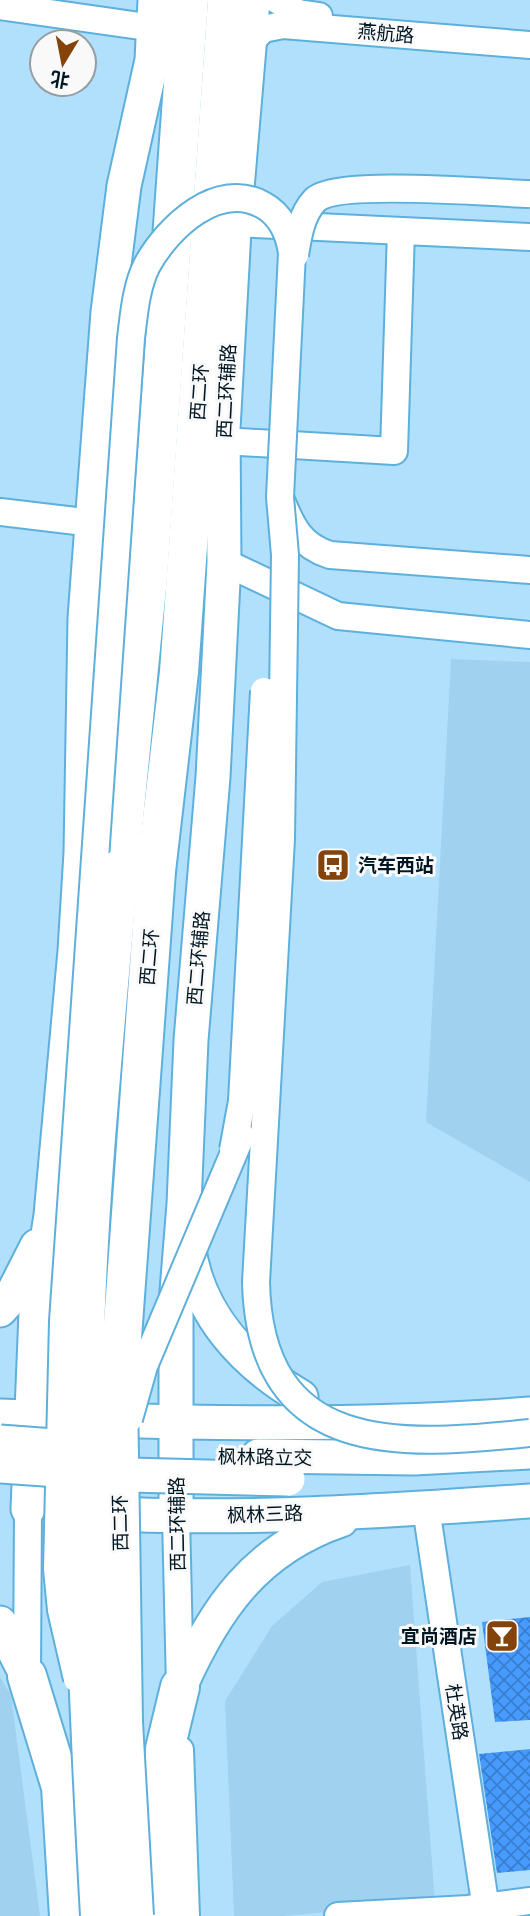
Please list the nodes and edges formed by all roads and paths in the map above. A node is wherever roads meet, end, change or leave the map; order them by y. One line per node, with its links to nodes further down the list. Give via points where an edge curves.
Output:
1 (189, 0): 22 (highway, 西二环, via 148,577)
2 (227, 0): 22 (highway, 西二环, via 180,673)
3 (253, 0): 8 (main road, 西二环辅路)
4 (278, 0): 7 (street, 燕航路, via 311,16)
5 (0, 6): 6 (street)
6 (154, 14): 18 (main road, via 152,60 113,259)
7 (530, 31)
8 (249, 44): 9 (street, 燕航路, via 263,29 283,25); 11 (main road, 西二环辅路)
9 (530, 45)
10 (530, 194): 14 (street, bridge, via 368,188 331,191 317,199 302,220)
11 (234, 223): 12 (street); 15 (main road, 西二环辅路)
12 (401, 231): 13 (street); 15 (street, via 394,451)
13 (530, 237)
14 (292, 271): 16 (street, bridge); 46 (street, bridge, via 290,239 271,210 254,200 227,197 196,212 159,248 147,265 134,312 62,1348 57,1569 69,1651)
15 (223, 441): 19 (main road, 西二环辅路)
16 (280, 497): 20 (street, via 296,533 330,555); 23 (street, bridge, via 285,555 281,839); 24 (street, bridge, via 270,566 242,1101)
17 (0, 512): 18 (street)
18 (93, 523): 26 (main road, via 83,668 80,865 68,1053)
19 (223, 562): 21 (street, via 338,616); 25 (main road, 西二环辅路, via 214,777 189,1067)
20 (530, 570)
21 (530, 635)
22 (138, 870): 37 (highway, 西二环, bridge, via 118,1392); 46 (highway, 西二环, bridge, via 94,1182 84,1368)
23 (268, 1082): 24 (street, bridge); 32 (street, bridge, via 257,1318 265,1350 283,1382 308,1409 360,1435 422,1439)
24 (233, 1150): 37 (street, bridge, via 144,1366)
25 (184, 1204): 30 (main road, 西二环辅路, via 176,1303); 31 (main road, via 190,1259 204,1297 212,1315 246,1357 302,1397)
26 (51, 1215): 27 (main road, via 10,1299); 29 (main road)
27 (0, 1310)
28 (530, 1414): 31 (main road)
29 (15, 1417): 30 (main road); 39 (main road)
30 (176, 1422): 31 (main road); 42 (main road, 西二环辅路)
31 (427, 1422)
32 (530, 1433)
33 (0, 1442): 34 (main road, 枫林路立交, bridge, via 320,1459)
34 (530, 1452)
35 (0, 1466): 36 (main road, 枫林路立交, bridge, via 288,1479)
36 (530, 1474)
37 (119, 1476): 53 (highway, 西二环, bridge, via 123,1722)
38 (530, 1501): 40 (main road, 枫林三路)
39 (14, 1507): 42 (main road, 枫林三路); 44 (street)
40 (420, 1509): 41 (main road, 枫林三路); 49 (street, 杜英路)
41 (377, 1511): 42 (main road, 枫林三路); 45 (main road, via 340,1520 296,1539 244,1581 202,1635)
42 (176, 1517): 45 (street, 西二环辅路)
43 (0, 1623): 44 (main road)
44 (27, 1676): 50 (street, via 45,1794); 51 (highway, via 53,1754 65,1811)
45 (180, 1686): 54 (highway, via 165,1749 159,1814); 55 (street, 西二环辅路)
46 (89, 1718): 52 (highway, 西二环, bridge)
47 (530, 1901): 49 (street)
48 (530, 1911): 49 (street)
49 (480, 1913): 56 (street)
50 (54, 1916)
51 (69, 1916)
52 (100, 1916)
53 (134, 1916)
54 (165, 1916)
55 (186, 1916)
56 (338, 1916)

